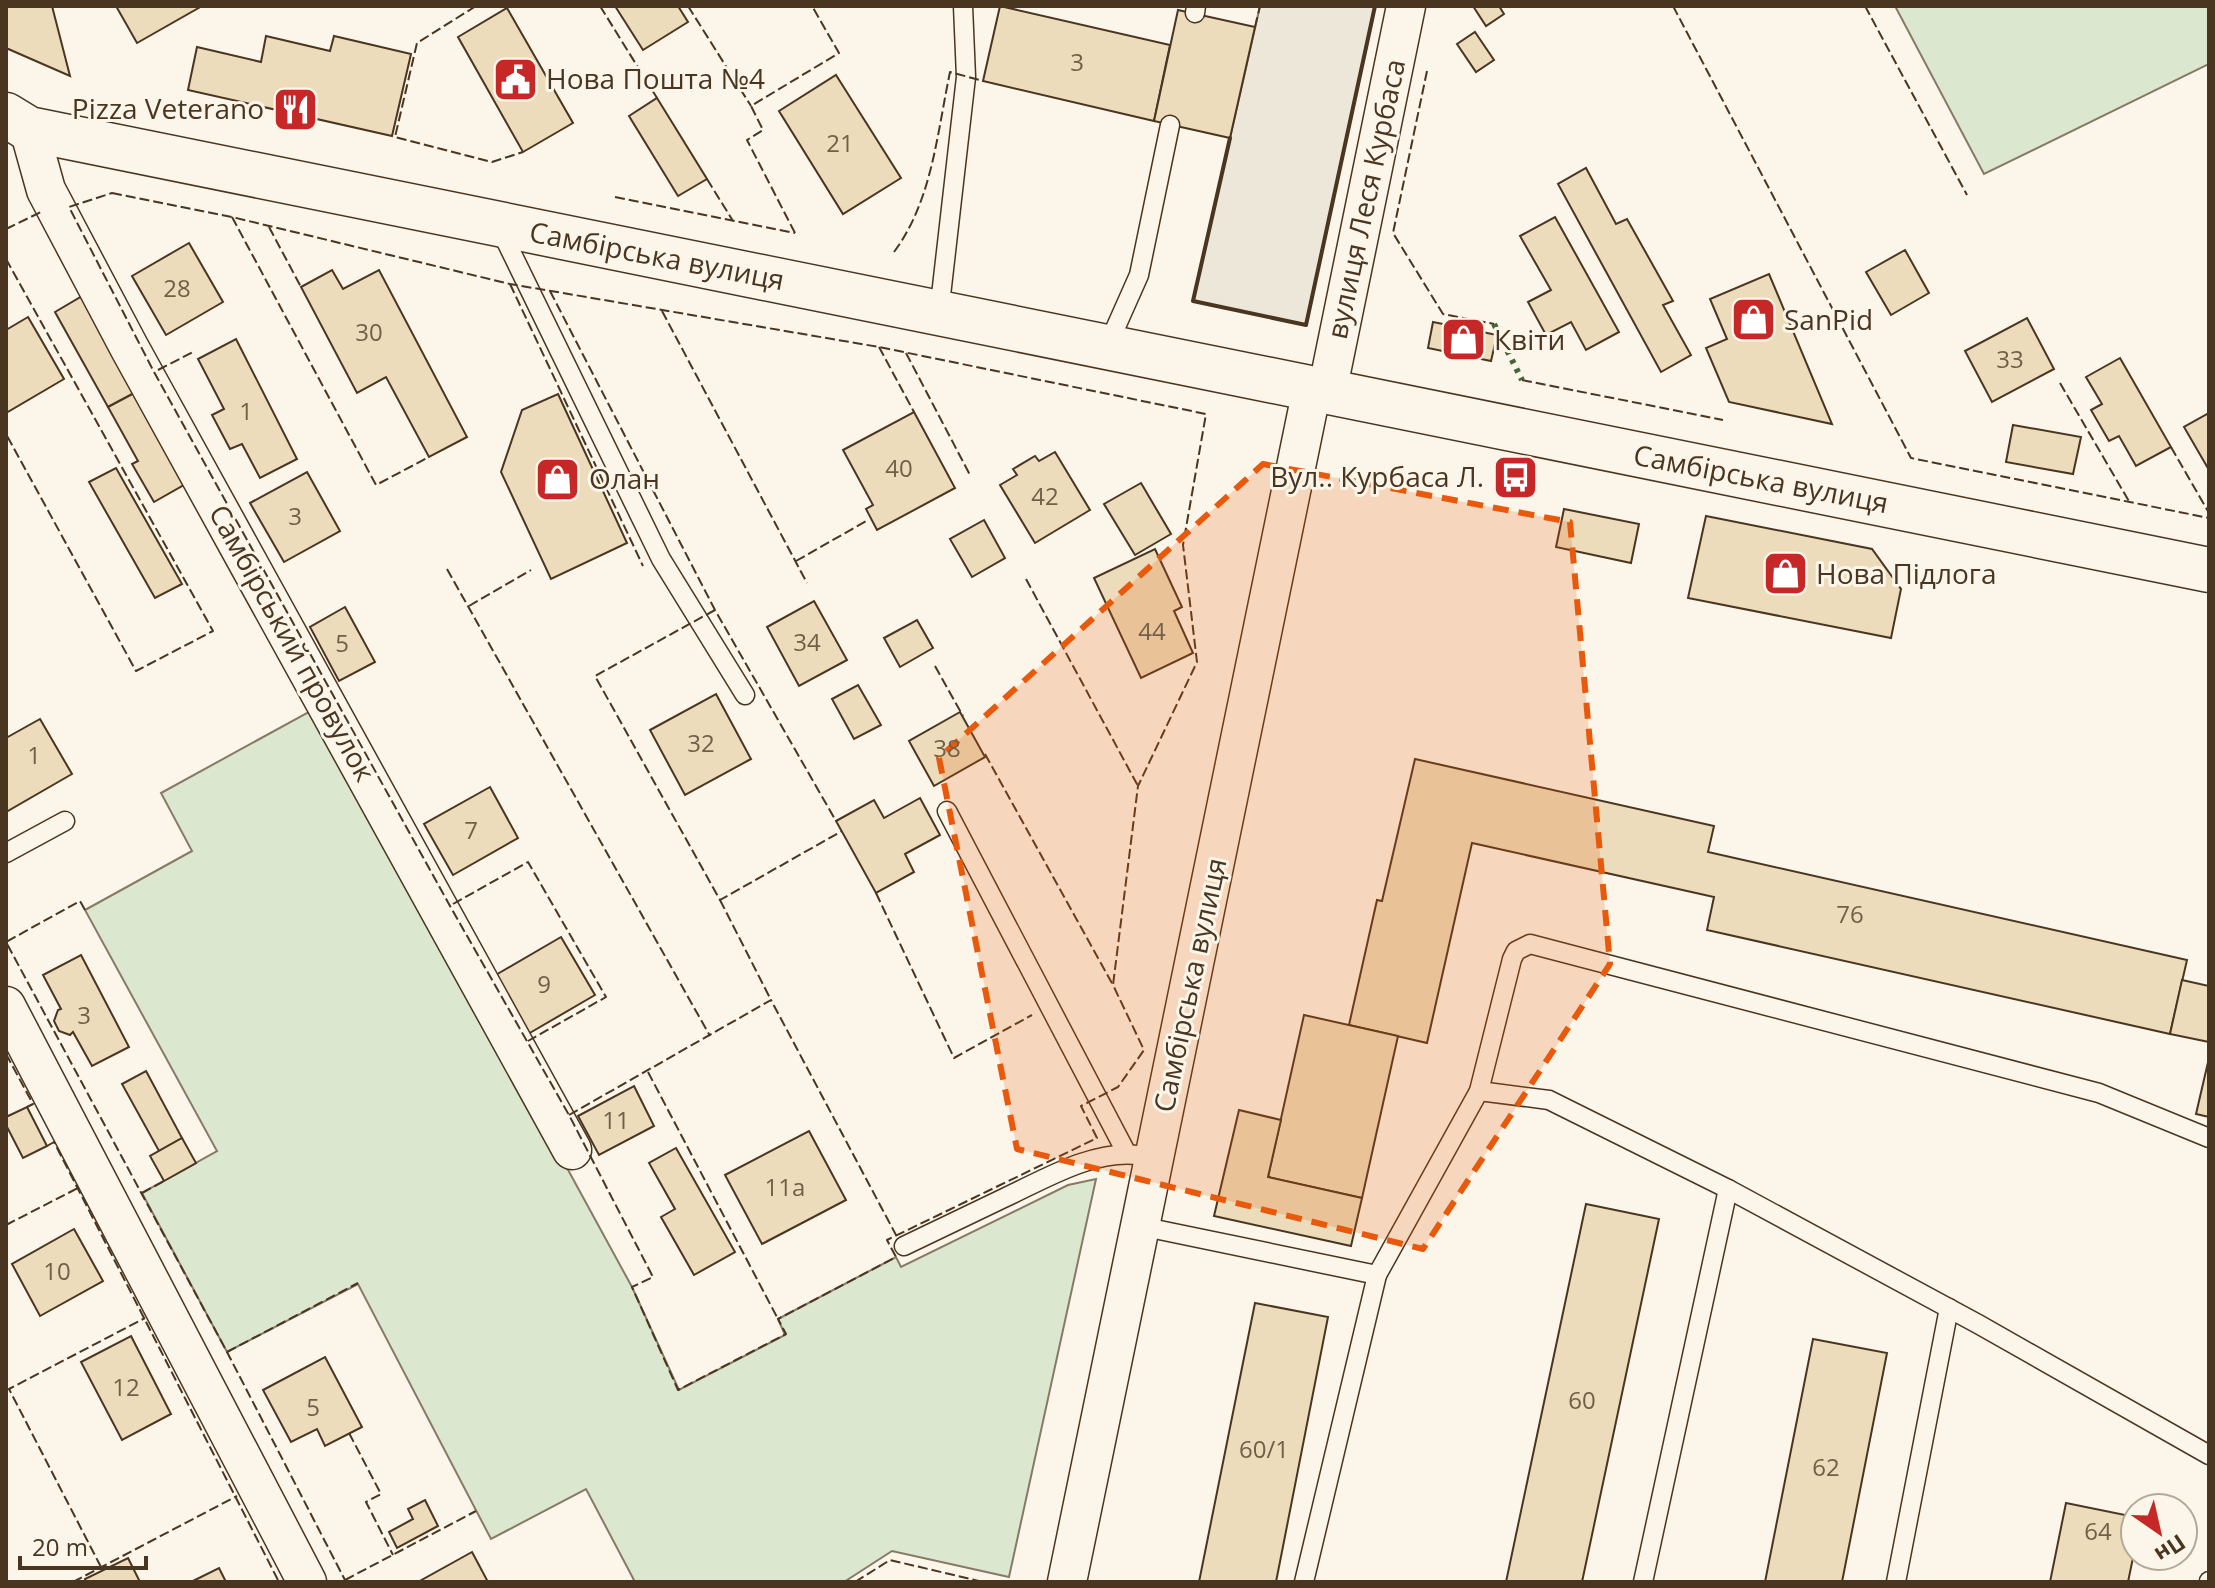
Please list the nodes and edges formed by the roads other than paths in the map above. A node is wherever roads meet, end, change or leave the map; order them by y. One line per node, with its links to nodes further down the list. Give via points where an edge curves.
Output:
1 (963, 6): 6 (lane, via 966,77)
2 (1406, 6): 8 (street, вулиця Леся Курбаса)
3 (1170, 125): 7 (lane, via 1139,275)
4 (14, 127): 5 (main road, Самбірська вулиця); 17 (street, Самбірський провулок, via 122,334)
5 (497, 224): 6 (main road, Самбірська вулиця); 10 (lane, via 661,559)
6 (939, 313): 7 (main road, Самбірська вулиця)
7 (1107, 347): 8 (main road, Самбірська вулиця)
8 (1320, 390): 9 (main road, Самбірська вулиця); 18 (street, Самбірська вулиця)
9 (2209, 570)
10 (745, 695)
11 (947, 811): 18 (lane)
12 (65, 821): 13 (lane)
13 (6, 853)
14 (6, 1006): 25 (street)
15 (1479, 1091): 16 (lane, via 1512,959 1530,944 2099,1093); 19 (lane, via 1549,1100); 22 (lane)
16 (2209, 1138)
17 (572, 1150)
18 (1141, 1155): 20 (street, Самбірська вулиця); 21 (lane, via 1093,1160 1062,1171)
19 (1728, 1189): 23 (lane); 28 (lane)
20 (1140, 1226): 22 (lane); 26 (street, Самбірська вулиця)
21 (904, 1246)
22 (1377, 1275): 27 (lane)
23 (1949, 1308): 24 (lane); 29 (lane)
24 (2209, 1455)
25 (307, 1582)
26 (1067, 1582)
27 (1304, 1582)
28 (1643, 1582)
29 (1896, 1582)

